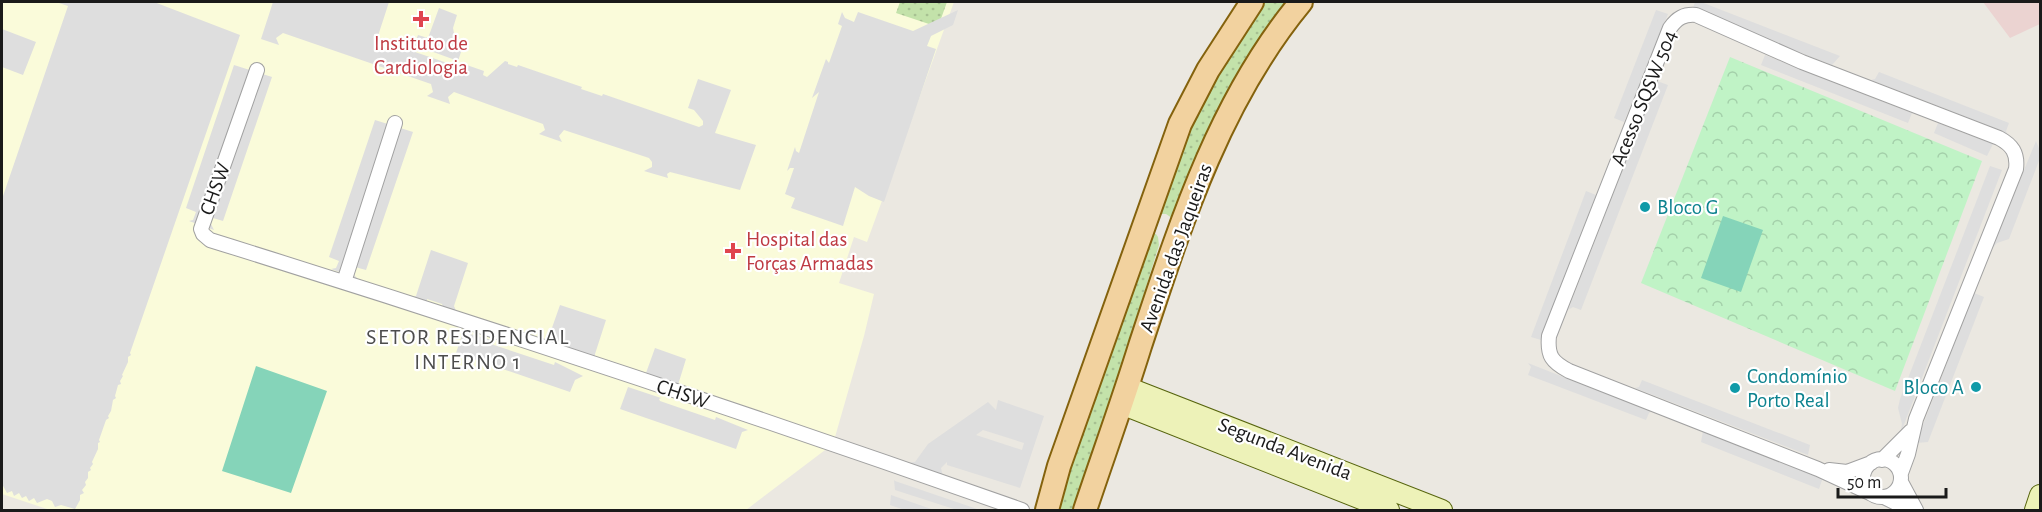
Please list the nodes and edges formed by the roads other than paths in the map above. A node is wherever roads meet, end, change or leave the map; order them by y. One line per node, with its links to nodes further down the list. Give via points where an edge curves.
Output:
1 (1252, 2): 5 (main road, Avenida das Jaqueiras, via 1208,70 1180,124)
2 (1301, 2): 6 (main road, Avenida das Jaqueiras, via 1258,60 1225,121)
3 (257, 70): 7 (street, CHSW, via 201,232 210,240)
4 (395, 123): 7 (street)
5 (1143, 224): 6 (main road, via 1161,224); 16 (main road, Avenida das Jaqueiras)
6 (1176, 241): 8 (main road, Avenida das Jaqueiras)
7 (344, 282): 15 (street, CHSW)
8 (1124, 396): 17 (main road, Avenida das Jaqueiras); 18 (street, Segunda Avenida); 19 (street, Segunda Avenida)
9 (1914, 427): 10 (street, Acesso SQSW 504); 11 (street, Acesso SQSW 504, via 2016,169 2014,150 1999,138 1802,62 1696,15 1684,16 1670,28 1548,347 1556,364 1569,371); 12 (street, Acesso SQSW 504)
10 (1877, 461): 11 (street, Acesso SQSW 504, via 1847,472); 12 (street, via 1895,465); 14 (street, via 1866,468 1863,479 1867,490)
11 (1818, 469): 14 (street, Acesso SQSW 504)
12 (1901, 478): 14 (street, via 1895,492); 21 (street)
13 (2040, 495): 22 (street)
14 (1878, 496): 20 (street, Acesso SQSW 504)
15 (1022, 510)
16 (1047, 510)
17 (1085, 510)
18 (1389, 510)
19 (1442, 510)
20 (1905, 510)
21 (1916, 510)
22 (2035, 510)

